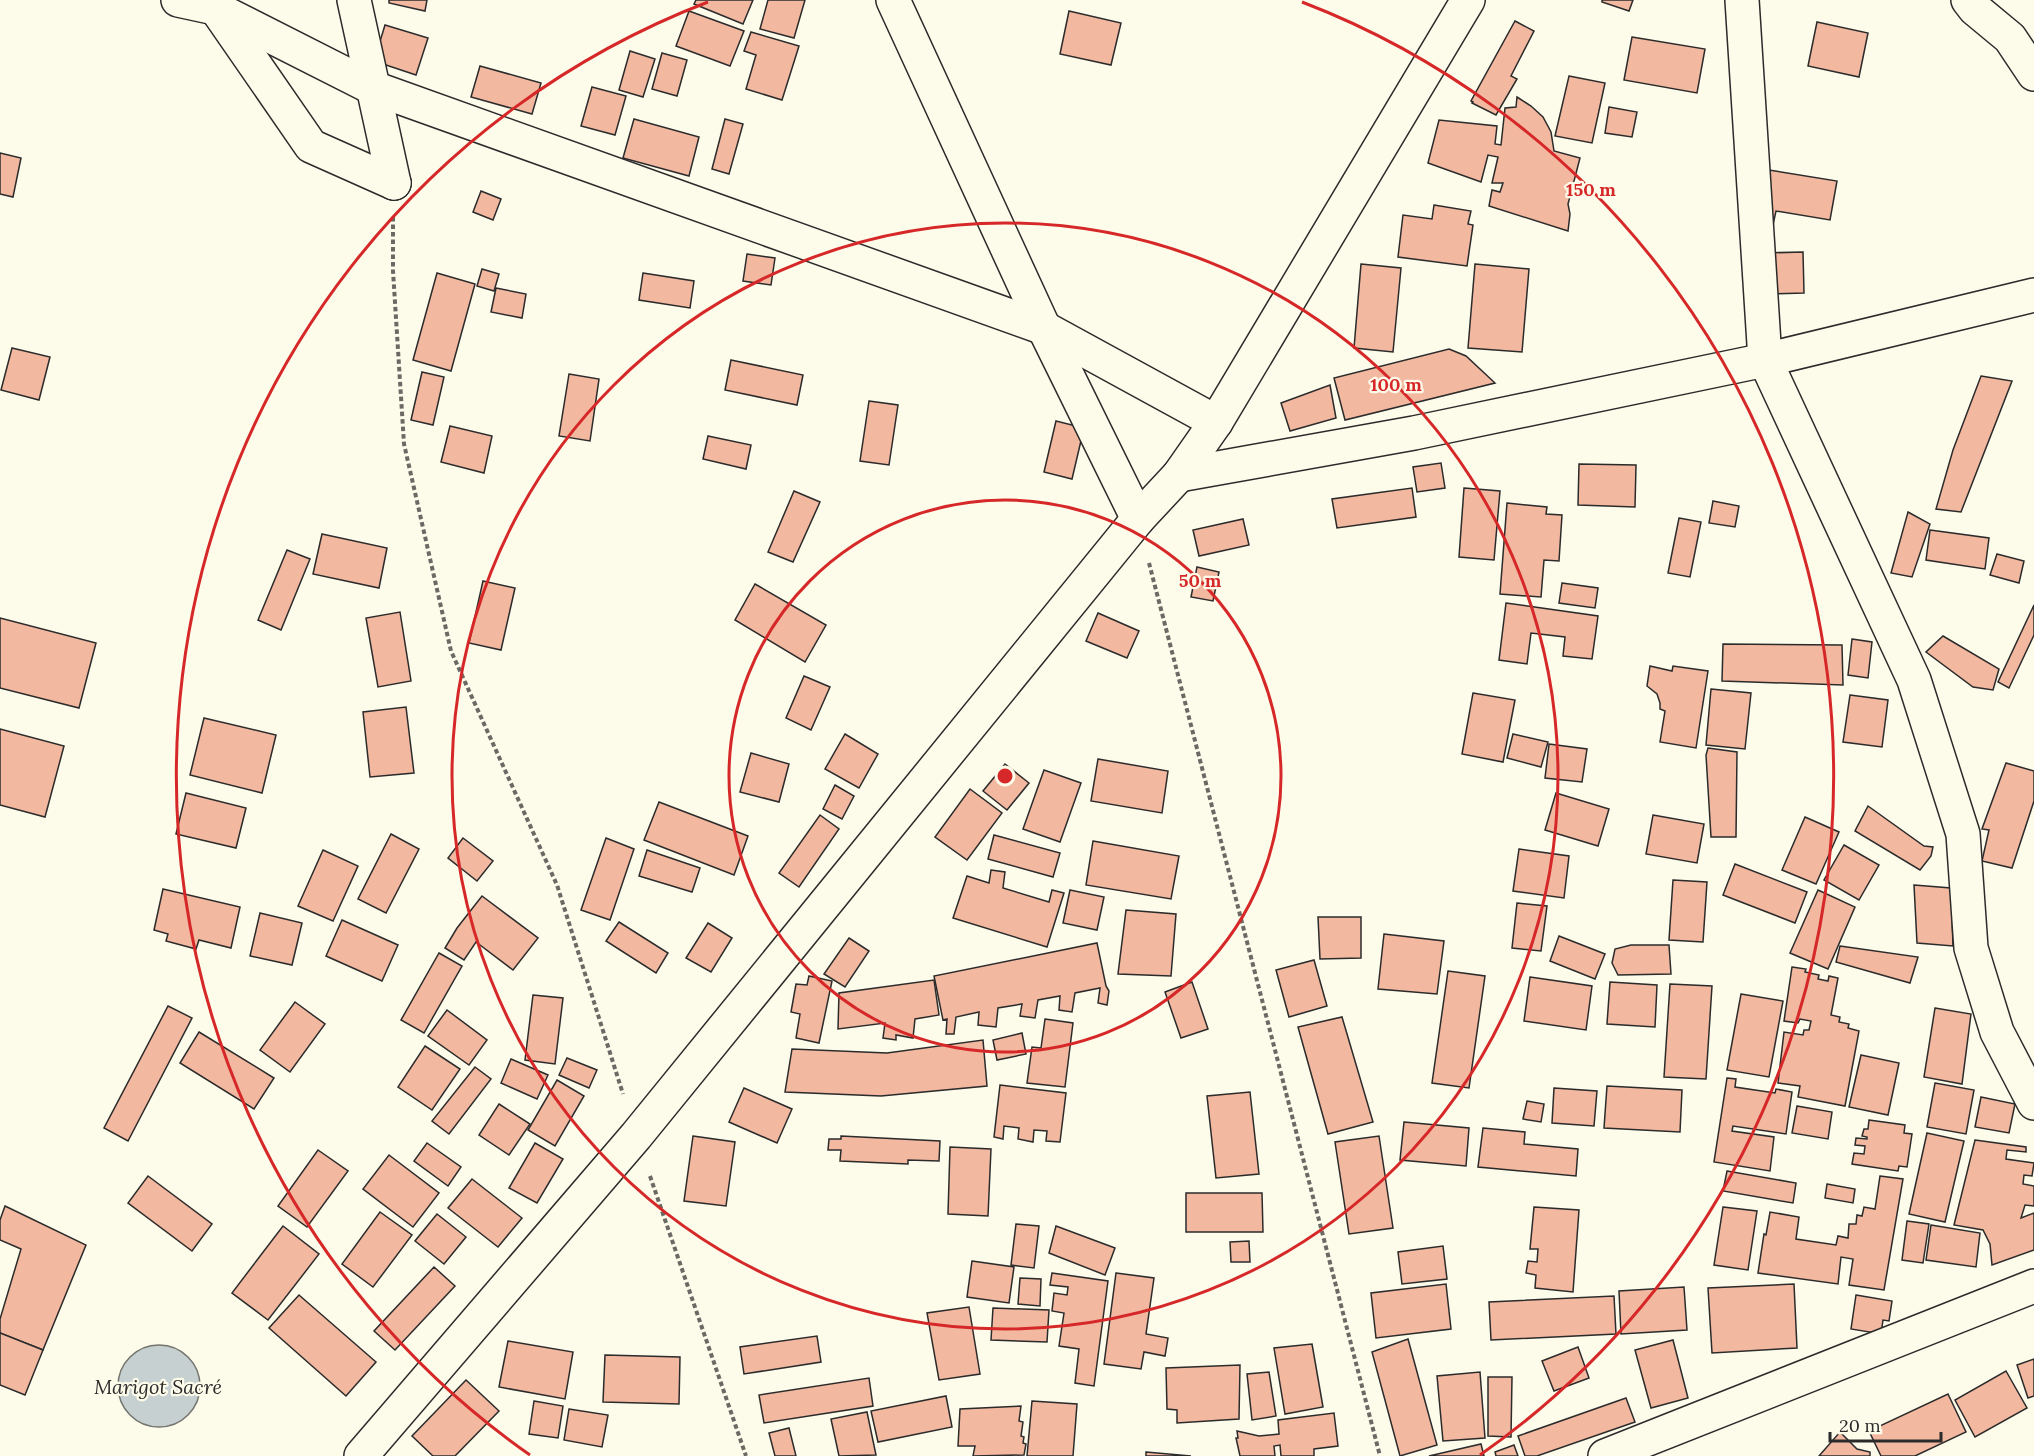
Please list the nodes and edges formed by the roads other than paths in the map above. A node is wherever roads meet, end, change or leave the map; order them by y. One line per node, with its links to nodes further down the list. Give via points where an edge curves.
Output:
1 (178, 0): 7 (street)
2 (354, 0): 9 (street)
3 (893, 0): 11 (street)
4 (1468, 0): 13 (street)
5 (1742, 0): 12 (street)
6 (1966, 3): 8 (street, via 2010,38)
7 (215, 8): 9 (street); 9 (street, via 311,146 394,183)
8 (2034, 74)
9 (371, 87): 11 (street)
10 (2034, 295): 12 (street)
11 (1044, 328): 13 (street); 15 (street)
12 (1766, 360): 14 (street, via 1414,433); 16 (street, via 1914,680 1963,834 1971,948 1997,1032)
13 (1216, 422): 14 (street)
14 (1179, 475): 15 (street)
15 (1138, 519): 18 (street, via 636,1136)
16 (2034, 1103)
17 (2034, 1287): 19 (street)
18 (361, 1456)
19 (1605, 1456)

